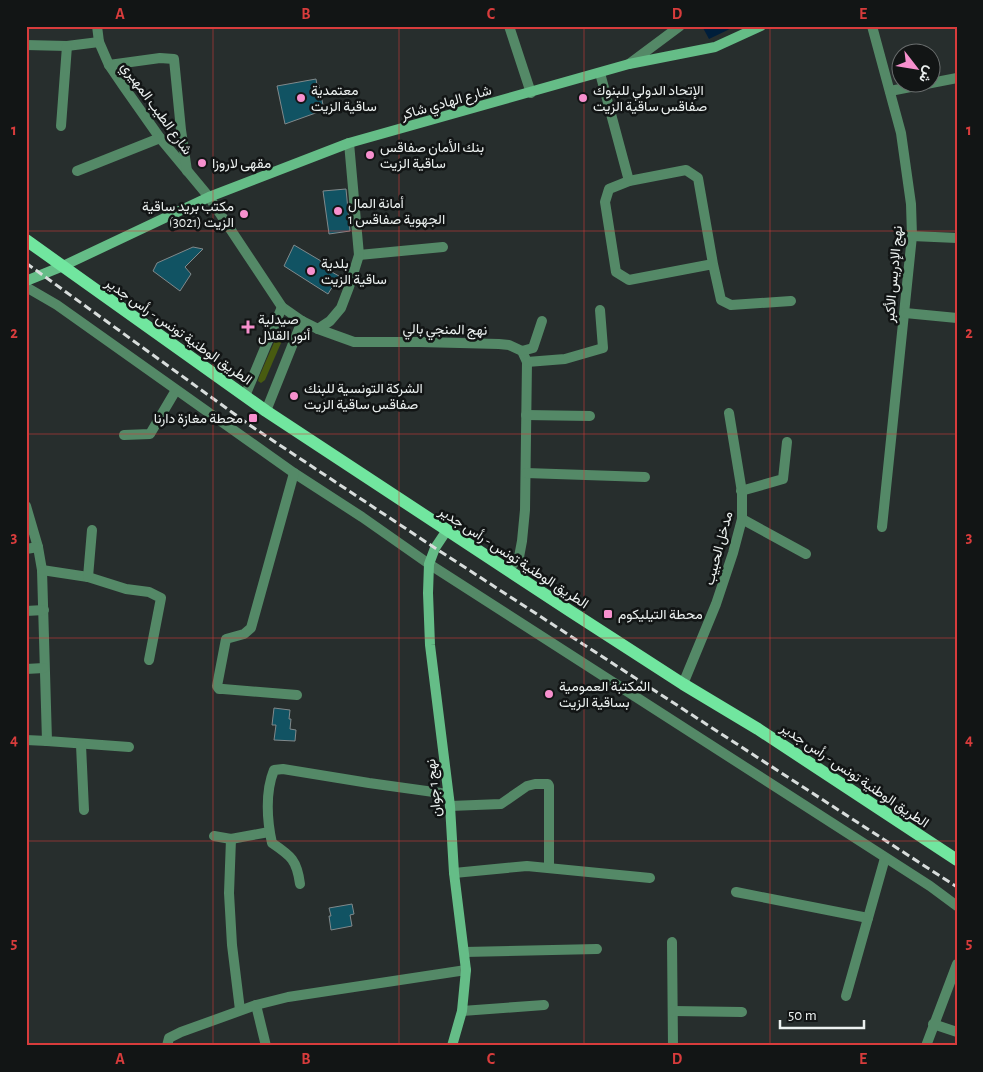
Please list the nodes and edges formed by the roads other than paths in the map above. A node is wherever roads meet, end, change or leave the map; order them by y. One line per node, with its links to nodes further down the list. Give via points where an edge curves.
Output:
1 (97, 26): 6 (street, شارع الطيب المهيري)
2 (509, 26): 16 (street)
3 (680, 26): 9 (street)
4 (761, 26): 9 (main road, شارع الهادي شاكر, via 715,48)
5 (872, 26): 14 (street, نهج الإدريس الأكبر)
6 (99, 42): 8 (street); 10 (street, شارع الطيب المهيري)
7 (26, 45): 8 (street)
8 (67, 46): 17 (street)
9 (629, 64): 11 (main road, شارع الهادي شاكر)
10 (110, 65): 18 (street, شارع الطيب المهيري); 21 (street, via 174,59)
11 (600, 73): 16 (main road, شارع الهادي شاكر); 22 (street)
12 (957, 78): 13 (street)
13 (940, 81)
14 (890, 91)
15 (890, 92): 24 (street, نهج الإدريس الأكبر, via 901,133)
16 (531, 93): 19 (main road, شارع الهادي شاكر)
17 (61, 126)
18 (160, 138): 20 (street); 21 (street, شارع الطيب المهيري)
19 (349, 144): 23 (main road, شارع الهادي شاكر); 28 (street)
20 (77, 171)
21 (187, 172): 23 (street, شارع الطيب المهيري)
22 (629, 182): 29 (street, via 686,170 698,178); 29 (street, via 609,189 605,202 616,272 629,280)
23 (209, 197): 30 (main road, شارع الهادي شاكر); 34 (street, نهج المنجي بالي)
24 (912, 236): 25 (street); 36 (street, نهج الإدريس الأكبر)
25 (957, 238)
26 (26, 240): 30 (main road, الطريق الوطنية تونس - رأس جدير)
27 (443, 247): 28 (street)
28 (359, 255): 40 (street, via 341,308)
29 (712, 264): 33 (street, via 720,300 731,305)
30 (63, 266): 31 (main road, شارع الهادي شاكر); 44 (main road, الطريق الوطنية تونس - رأس جدير)
31 (26, 281)
32 (26, 287): 43 (street, via 57,305)
33 (791, 301)
34 (282, 307): 38 (street, نهج المنجي بالي); 44 (street)
35 (600, 310): 42 (street, via 603,348 565,359)
36 (905, 313): 37 (street); 57 (street, نهج الإدريس الأكبر)
37 (957, 318)
38 (302, 321): 40 (street, نهج المنجي بالي); 45 (street)
39 (542, 321): 41 (street, via 533,348)
40 (318, 329): 41 (street, نهج المنجي بالي, via 354,342 499,344)
41 (522, 351): 42 (street)
42 (528, 362): 47 (street)
43 (176, 390): 49 (street, via 150,434); 51 (street)
44 (245, 396): 45 (main road, الطريق الوطنية تونس - رأس جدير)
45 (266, 411): 59 (main road, الطريق الوطنية تونس - رأس جدير)
46 (728, 413): 54 (street, مدخل الحبيب)
47 (526, 415): 48 (street); 52 (street)
48 (590, 416)
49 (124, 435)
50 (787, 442): 54 (street, via 783,480)
51 (294, 473): 63 (street); 73 (street, via 251,628 244,634 226,639 217,686)
52 (526, 473): 53 (street); 65 (street, via 521,549 519,557)
53 (645, 477)
54 (741, 491): 56 (street, مدخل الحبيب)
55 (26, 506): 60 (street)
56 (742, 519): 62 (street); 72 (street, مدخل الحبيب, via 716,604)
57 (882, 528)
58 (92, 530): 66 (street)
59 (447, 530): 63 (main road, نهج 1 جوان); 65 (main road, الطريق الوطنية تونس - رأس جدير)
60 (38, 547): 61 (street); 64 (street)
61 (26, 549)
62 (806, 554)
63 (429, 564): 78 (main road, نهج 1 جوان, via 430,645); 84 (street)
64 (42, 570): 66 (street); 67 (street)
65 (508, 570): 72 (main road, الطريق الوطنية تونس - رأس جدير)
66 (88, 577): 69 (street, via 161,598)
67 (44, 610): 68 (street); 70 (street)
68 (26, 611)
69 (149, 660)
70 (44, 668): 71 (street); 75 (street)
71 (26, 669)
72 (683, 684): 85 (main road, الطريق الوطنية تونس - رأس جدير, via 758,729)
73 (297, 695)
74 (26, 740): 75 (street)
75 (47, 741): 76 (street)
76 (81, 745): 77 (street); 80 (street)
77 (129, 747)
78 (448, 794): 79 (main road, نهج 1 جوان); 81 (street, via 274,770 269,785)
79 (450, 806): 86 (street, via 501,804 527,786 548,784); 87 (main road, نهج 1 جوان)
80 (84, 810)
81 (270, 832): 83 (street); 89 (street, via 272,843 291,856)
82 (214, 836): 83 (street)
83 (231, 839): 101 (street, via 229,892)
84 (885, 858): 91 (street); 92 (street)
85 (957, 860)
86 (549, 867): 87 (street); 88 (street)
87 (454, 873): 95 (main road, نهج 1 جوان)
88 (650, 878)
89 (300, 884)
90 (736, 892): 92 (street)
91 (957, 906)
92 (868, 918): 98 (street)
93 (672, 942): 103 (street)
94 (597, 949): 95 (street)
95 (464, 952): 97 (main road, نهج 1 جوان)
96 (957, 964): 105 (street)
97 (466, 970): 99 (street, via 288,997); 102 (main road, نهج 1 جوان)
98 (846, 996)
99 (256, 1005): 101 (street); 108 (street)
100 (544, 1005): 102 (street)
101 (240, 1010): 107 (street, via 181,1032 169,1038)
102 (462, 1011): 109 (main road, نهج 1 جوان)
103 (673, 1011): 104 (street); 110 (street)
104 (742, 1012)
105 (933, 1024): 106 (street); 111 (street)
106 (957, 1032)
107 (167, 1046)
108 (266, 1046)
109 (452, 1046)
110 (673, 1046)
111 (926, 1046)

